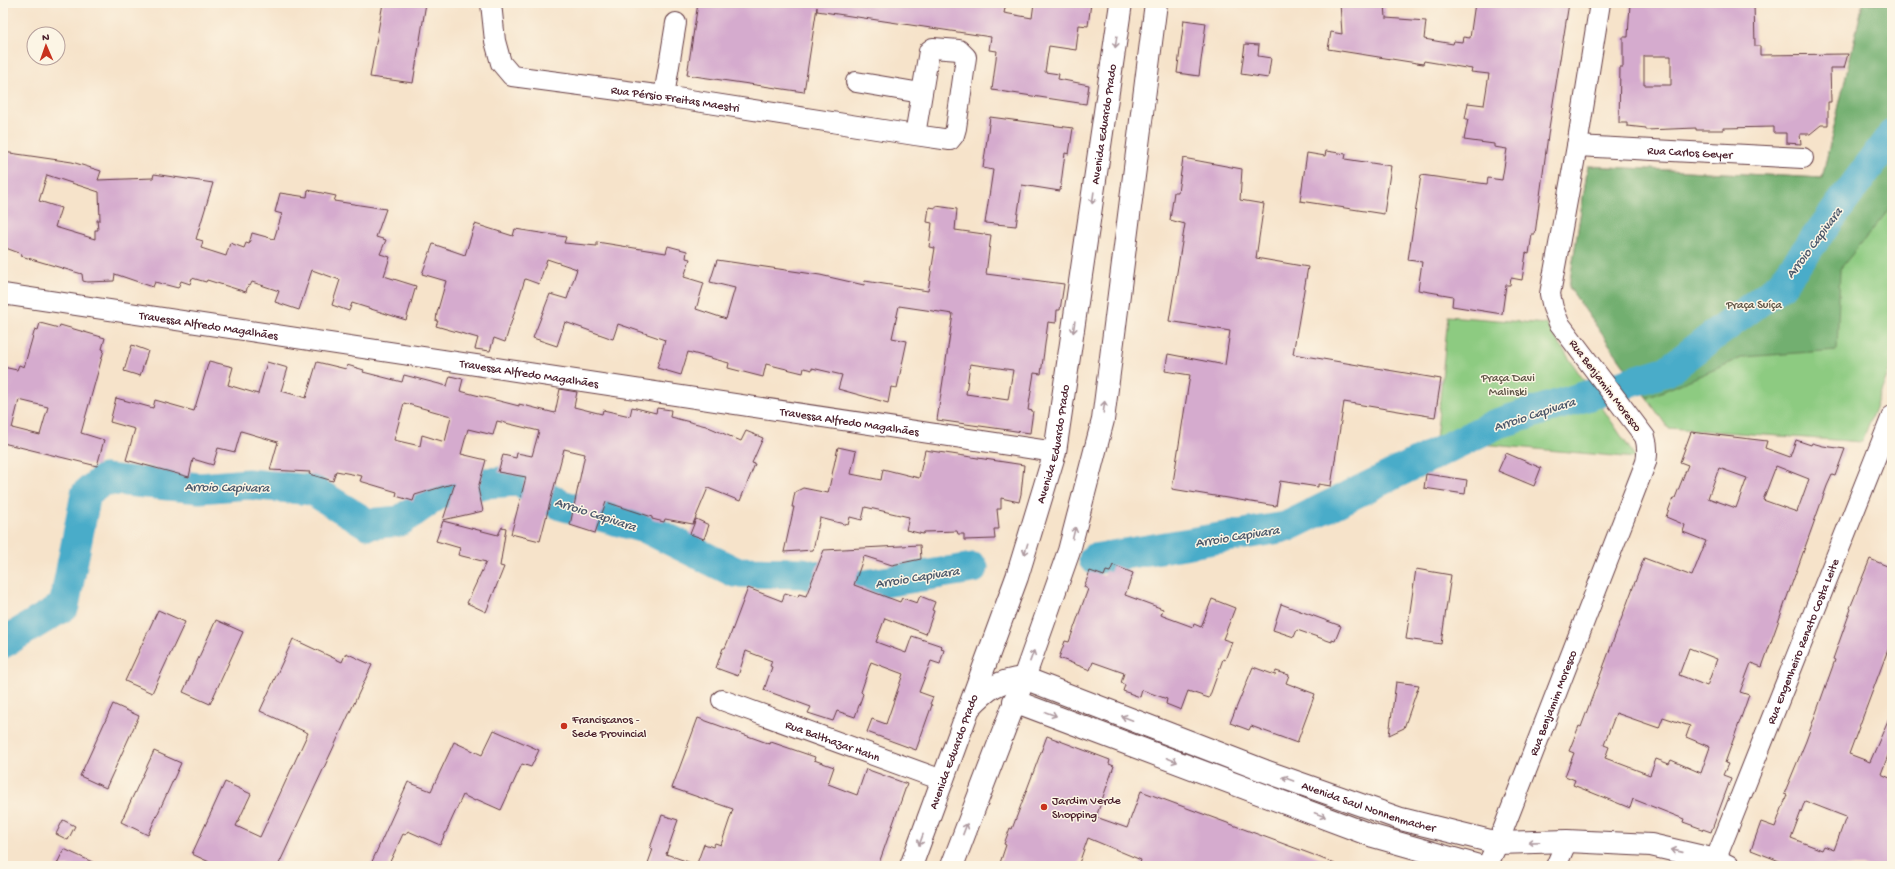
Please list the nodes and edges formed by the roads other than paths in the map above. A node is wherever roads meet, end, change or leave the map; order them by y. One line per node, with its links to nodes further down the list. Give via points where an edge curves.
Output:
1 (491, 3): 8 (street, Rua Pérsio Freitas Maestri, via 500,63 512,76)
2 (1121, 3): 14 (main road, Avenida Eduardo Prado, one-way to 14)
3 (1156, 3): 15 (main road, one-way to 3, via 1069,551 1103,420)
4 (1600, 3): 10 (street, Rua Benjamim Moresco)
5 (676, 24): 8 (street)
6 (856, 82): 7 (street)
7 (921, 93): 9 (street, Rua Pérsio Freitas Maestri); 9 (street, Rua Pérsio Freitas Maestri, via 929,51 933,48 963,52 966,57 954,135 950,140)
8 (664, 96): 9 (street, Rua Pérsio Freitas Maestri)
9 (915, 135)
10 (1577, 146): 11 (street, Rua Carlos Geyer); 25 (street, Rua Benjamim Moresco, via 1552,279 1550,294 1553,308 1559,323 1645,437 1648,453)
11 (1803, 158)
12 (3, 294): 14 (street, Travessa Alfredo Magalhães)
13 (1892, 416): 26 (street, Rua Engenheiro Renato Costa Leite)
14 (1055, 452): 18 (main road, Avenida Eduardo Prado, one-way to 18, via 1017,577)
15 (1024, 678): 17 (main road); 18 (main road, via 1007,680 994,686 983,693); 19 (main road, Avenida Saul Nonnenmacher, one-way to 15)
16 (722, 700): 23 (street, Rua Balthazar Hahn)
17 (1014, 701): 21 (main road, Avenida Saul Nonnenmacher, one-way to 21); 28 (main road, one-way to 17)
18 (967, 711): 23 (main road, Avenida Eduardo Prado)
19 (1159, 730): 20 (main road, Avenida Saul Nonnenmacher); 21 (main road)
20 (1201, 746): 22 (main road); 25 (main road, Avenida Saul Nonnenmacher, one-way to 20, via 1401,819)
21 (1151, 752): 22 (main road, Avenida Saul Nonnenmacher, one-way to 22)
22 (1192, 767): 29 (main road, Avenida Saul Nonnenmacher, one-way to 29, via 1373,836)
23 (942, 780): 27 (main road, Avenida Eduardo Prado, one-way to 27)
24 (1567, 841): 25 (main road, Avenida Saul Nonnenmacher, one-way to 25); 26 (main road, Avenida Saul Nonnenmacher, one-way to 24, via 1651,845); 31 (street)
25 (1498, 843): 30 (street, Rua Benjamim Moresco)
26 (1719, 864)
27 (911, 866)
28 (952, 866)
29 (1479, 866)
30 (1487, 866)
31 (1556, 866)

